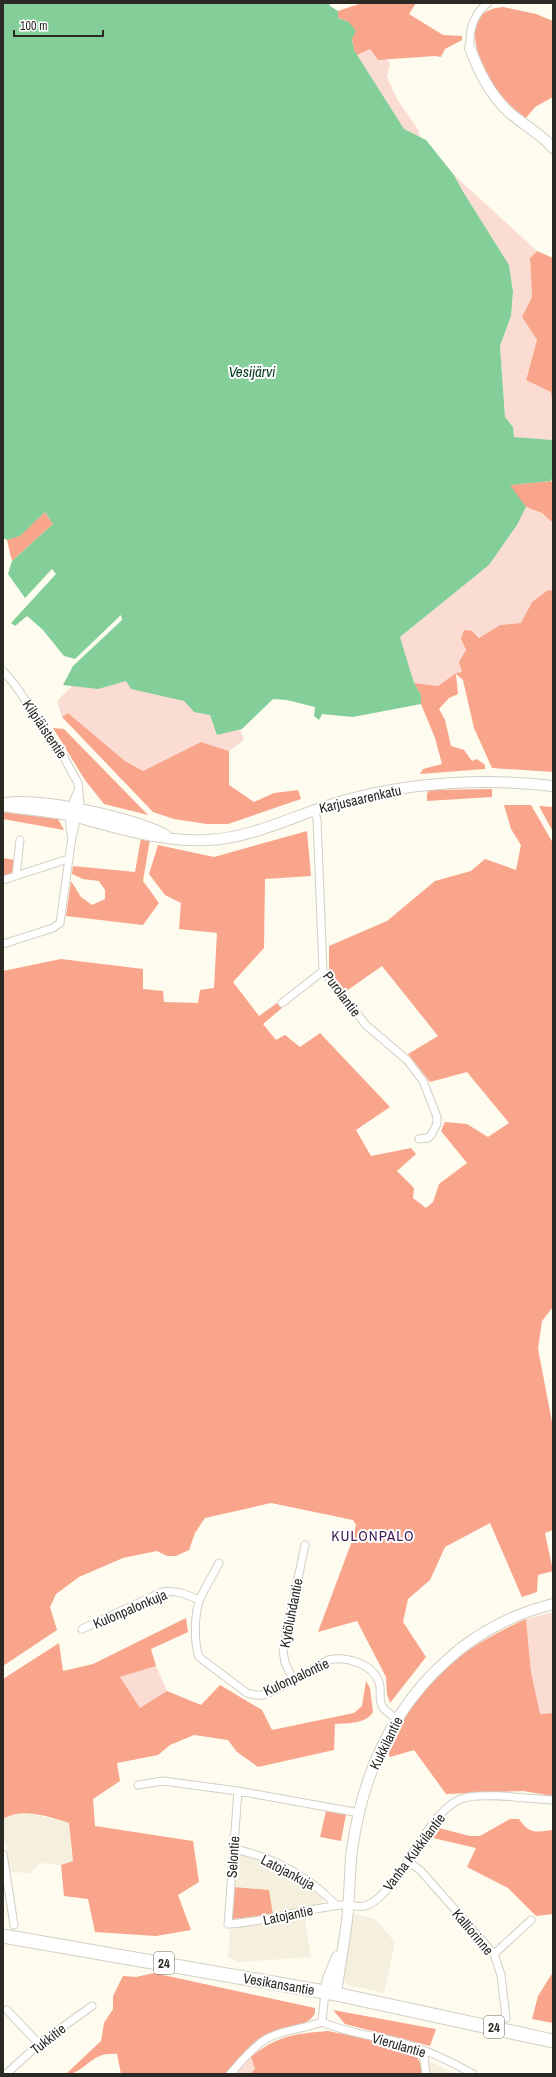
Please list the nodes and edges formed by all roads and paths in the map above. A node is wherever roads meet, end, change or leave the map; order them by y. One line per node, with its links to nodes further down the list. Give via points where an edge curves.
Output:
1 (488, 3): 2 (street, via 474,20)
2 (470, 48): 3 (street, via 484,80 496,98)
3 (553, 148)
4 (4, 674): 8 (street, Kilpiäistentie, via 75,775 79,791)
5 (553, 786): 7 (street, Karjusaarenkatu, via 498,783 421,786 346,800)
6 (3, 804): 8 (street, Karjusaarenkatu, via 18,801)
7 (314, 810): 8 (street, Karjusaarenkatu, via 248,833 195,840 172,838 127,820); 14 (street, Purolantie, via 317,819)
8 (75, 813): 10 (street, Kilpiäistentie, via 69,823 72,837)
9 (20, 840): 11 (street)
10 (68, 861): 11 (street); 13 (street, Kilpiäistentie, via 60,923 53,928)
11 (16, 876): 12 (street)
12 (3, 880)
13 (3, 944)
14 (323, 971): 15 (street); 16 (street, Purolantie, via 357,1015 407,1060 423,1081 437,1117 437,1124 431,1136)
15 (282, 1002)
16 (419, 1139)
17 (305, 1545): 22 (street, Kytöluhdantie, via 283,1650 285,1663)
18 (219, 1563): 19 (street, Kulonpalontie)
19 (200, 1600): 21 (street, Kulonpalonkuja, via 182,1592 162,1592); 22 (street, Kulonpalontie, via 195,1629 197,1650 208,1664 247,1693 255,1695 263,1695)
20 (553, 1604): 23 (street, Kukkilantie, via 502,1623 460,1648 425,1680)
21 (82, 1630)
22 (293, 1679): 23 (street, Kulonpalontie, via 332,1659 358,1663 367,1667 379,1681 382,1707)
23 (396, 1718): 27 (street, Kukkilantie, via 372,1770)
24 (138, 1785): 25 (street, via 163,1781)
25 (238, 1791): 27 (street); 28 (street, Selontie)
26 (553, 1800): 30 (street, Vanha Kukkilantie, via 466,1797 443,1812 429,1827)
27 (360, 1813): 31 (street, Kukkilantie, via 352,1849)
28 (233, 1849): 32 (street, Latojankuja, via 249,1852 281,1865 319,1889); 34 (street, Selontie)
29 (3, 1854): 35 (street)
30 (408, 1861): 31 (street, Vanha Kukkilantie, via 377,1900 365,1906); 37 (street, Kalliorinne, via 421,1871)
31 (348, 1904): 32 (street, Latojantie); 38 (street, Kukkilantie, via 344,1939 329,1976)
32 (336, 1905): 34 (street, Latojantie, via 250,1923)
33 (531, 1920): 37 (street)
34 (228, 1924)
35 (14, 1925)
36 (3, 1936): 38 (highway, Vesikansantie / 24)
37 (494, 1954): 42 (street, Kalliorinne, via 501,1975)
38 (331, 1993): 40 (street); 40 (street); 44 (highway, Vesikansantie / 24)
39 (92, 2006): 45 (street, Tukkitie)
40 (325, 2007): 43 (street)
41 (7, 2010): 45 (street)
42 (506, 2018)
43 (322, 2022): 46 (street, Vierulantie, via 338,2029); 48 (street, via 280,2033 263,2041)
44 (553, 2041)
45 (39, 2044): 47 (street, Tukkitie)
46 (423, 2050): 49 (street); 50 (street, Vierulantie)
47 (6, 2074)
48 (230, 2074)
49 (426, 2074)
50 (473, 2074)

